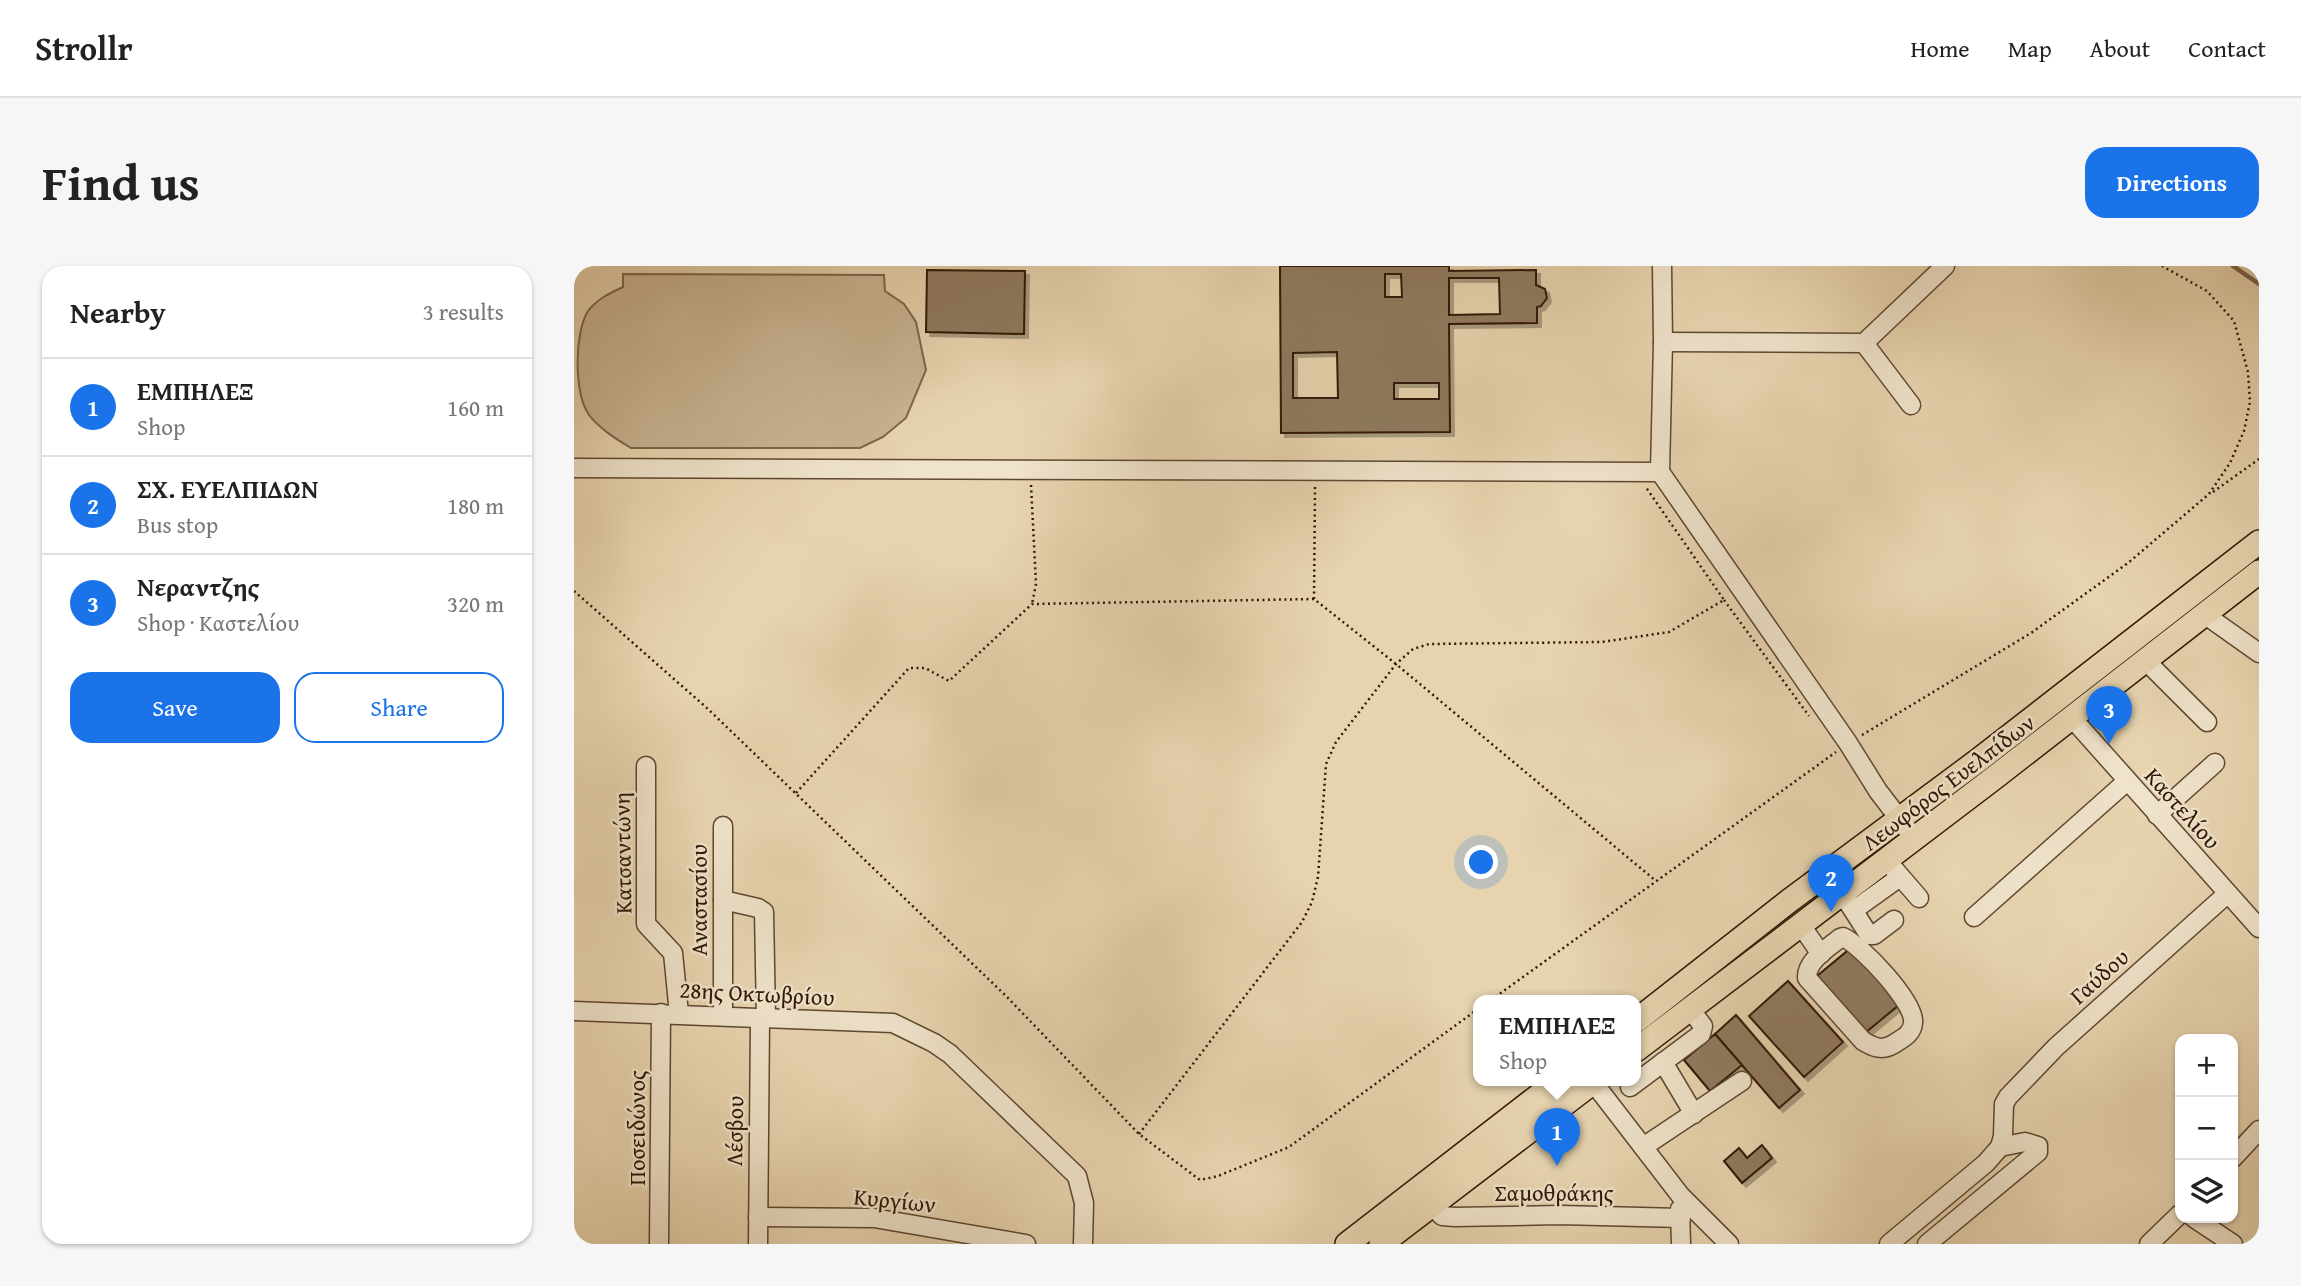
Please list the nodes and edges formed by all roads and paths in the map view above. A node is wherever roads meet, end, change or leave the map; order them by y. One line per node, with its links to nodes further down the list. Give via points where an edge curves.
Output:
1 (1662, 266): 4 (street)
2 (1945, 266): 5 (street)
3 (2162, 266): 12 (path, via 2207,291 2234,321 2248,372 2250,402 2244,431)
4 (1663, 342): 5 (street); 11 (street)
5 (1864, 343): 6 (street)
6 (1911, 405)
7 (2259, 459): 12 (path)
8 (574, 468): 9 (street)
9 (1031, 470): 10 (street); 18 (path, via 1036,584)
10 (1315, 471): 11 (street); 16 (path)
11 (1652, 472): 17 (path, via 1645,489); 26 (street)
12 (2209, 494): 26 (path, via 2128,563 2031,633)
13 (2259, 541): 32 (main road, Λεωφόρος Ευελπίδων)
14 (2259, 572): 19 (main road, Λεωφόρος Ευελπίδων)
15 (574, 591): 30 (path)
16 (1314, 599): 18 (path); 22 (path)
17 (1724, 600): 22 (path, via 1669,632 1602,642 1429,644 1413,649); 24 (path)
18 (1032, 604): 30 (path, via 949,681 925,668 909,668)
19 (2204, 614): 20 (street); 21 (main road, Λεωφόρος Ευελπίδων)
20 (2259, 653)
21 (2145, 660): 23 (main road, Λεωφόρος Ευελπίδων); 25 (street)
22 (1395, 664): 36 (path); 65 (path, via 1336,743 1326,764 1312,902)
23 (2072, 718): 29 (street, Καστελίου); 34 (main road, Λεωφόρος Ευελπίδων)
24 (1812, 719)
25 (2207, 722)
26 (1848, 743): 32 (street); 36 (path)
27 (2215, 762): 31 (street)
28 (646, 766): 51 (street, Κατσαντώνη, via 646,924 673,953)
29 (2126, 782): 31 (street, Καστελίου); 41 (street)
30 (796, 793): 65 (path, via 1006,996)
31 (2157, 815): 37 (street, Καστελίου)
32 (1900, 819): 34 (street); 53 (main road, Λεωφόρος Ευελπίδων)
33 (723, 826): 39 (street, Αναστασίου)
34 (1914, 838): 35 (main road, Λεωφόρος Ευελπίδων)
35 (1893, 868): 38 (street); 40 (main road, Λεωφόρος Ευελπίδων)
36 (1656, 881): 46 (path)
37 (2227, 894): 44 (street, Καστελίου); 67 (street, Γαύδου, via 2056,1047 2008,1097)
38 (1919, 898)
39 (723, 900): 52 (street, Αναστασίου); 54 (street, Λέσβου, via 764,912)
40 (1848, 902): 42 (street, via 1872,936); 43 (main road, Λεωφόρος Ευελπίδων)
41 (1974, 917)
42 (1894, 920)
43 (1800, 924): 45 (street); 47 (main road, Λεωφόρος Ευελπίδων)
44 (2258, 925)
45 (1821, 954): 45 (street, via 1840,938 1847,938 1881,969 1910,1005 1913,1024 1909,1034 1887,1049 1863,1041 1807,978 1810,965)
46 (1498, 995)
47 (1690, 1009): 55 (main road, Λεωφόρος Ευελπίδων); 57 (street, via 1703,1030)
48 (574, 1011): 49 (street, 28ης Οκτωβρίου)
49 (661, 1013): 51 (street, 28ης Οκτωβρίου); 75 (street, Ποσειδώνος)
50 (1473, 1013): 65 (path, via 1289,1147 1217,1176 1200,1181)
51 (679, 1014): 52 (street, 28ης Οκτωβρίου)
52 (723, 1016): 54 (street, 28ης Οκτωβρίου)
53 (1641, 1017)
54 (763, 1018): 71 (street, Λέσβου); 78 (street, 28ης Οκτωβρίου, via 893,1023 950,1054 1077,1176 1084,1203)
55 (1660, 1032): 56 (main road, Λεωφόρος Ευελπίδων); 57 (street)
56 (1641, 1046)
57 (1669, 1058): 58 (street); 63 (street)
58 (1641, 1079)
59 (1742, 1081): 63 (street)
60 (1551, 1086): 79 (main road)
61 (1588, 1086): 70 (main road)
62 (1599, 1086): 66 (street)
63 (1693, 1114): 66 (street)
64 (2259, 1130): 68 (street)
65 (1139, 1134)
66 (1643, 1147): 69 (street)
67 (2000, 1147): 83 (street); 84 (street, via 2030,1142 2039,1149)
68 (2238, 1153)
69 (1680, 1195): 72 (street); 82 (street)
70 (1432, 1205): 72 (street, Σαμοθράκης, via 1442,1216 1455,1217); 80 (main road)
71 (758, 1217): 76 (street, Λέσβου); 77 (street, Κυργίων, via 874,1218)
72 (1681, 1218): 81 (street)
73 (2175, 1219): 85 (street)
74 (2202, 1223): 86 (street)
75 (659, 1244)
76 (758, 1244)
77 (1026, 1244)
78 (1083, 1244)
79 (1347, 1244)
80 (1381, 1244)
81 (1681, 1244)
82 (1729, 1244)
83 (1889, 1244)
84 (1927, 1244)
85 (2149, 1244)
86 (2233, 1244)

